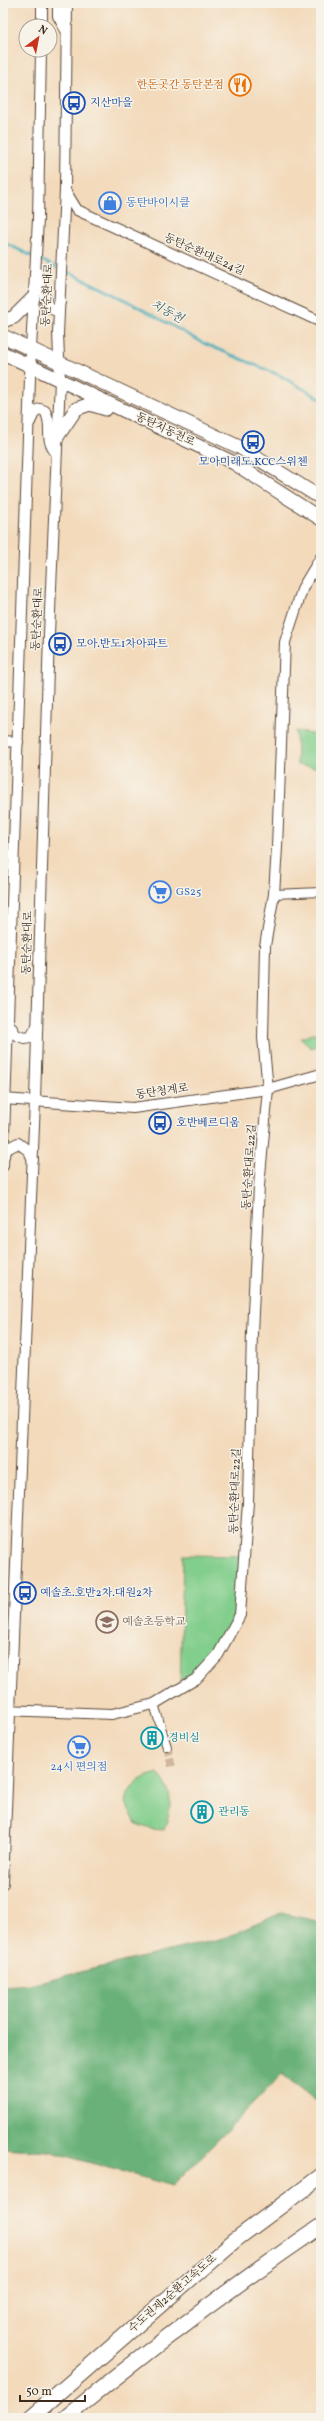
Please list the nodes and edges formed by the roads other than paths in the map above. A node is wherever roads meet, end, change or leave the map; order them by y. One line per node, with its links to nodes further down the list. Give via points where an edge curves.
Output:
1 (43, 3): 4 (street)
2 (58, 3): 5 (street, via 58,16)
3 (66, 3): 5 (street, 동탄순환대로)
4 (42, 18)
5 (66, 31): 7 (street, 동탄순환대로)
6 (41, 58): 10 (street, 동탄순환대로)
7 (65, 190): 8 (street); 9 (street, 동탄순환대로)
8 (77, 210): 9 (street); 14 (street, 동탄순환대로24길)
9 (64, 228): 12 (street, 동탄순환대로)
10 (35, 267): 11 (street, 동탄순환대로); 12 (street, via 48,307 54,310)
11 (33, 298): 13 (main road, via 14,317); 16 (street, 동탄순환대로)
12 (60, 306): 18 (street, 동탄순환대로)
13 (3, 321)
14 (321, 322)
15 (3, 336): 16 (main road, 동탄치동천로)
16 (31, 349): 18 (main road, 동탄치동천로); 19 (street, 동탄순환대로)
17 (3, 353): 19 (main road, 동탄치동천로)
18 (60, 363): 20 (street, 동탄순환대로); 25 (main road, 동탄치동천로, via 239,447)
19 (31, 366): 20 (main road, 동탄치동천로); 22 (street, 동탄순환대로)
20 (60, 380): 21 (main road, 동탄치동천로); 23 (street, 동탄순환대로)
21 (115, 406): 23 (main road, via 106,409 90,404 76,409); 26 (main road, 동탄치동천로, via 234,463)
22 (29, 423): 24 (street, via 35,411 45,411 49,424 49,443); 29 (street, 동탄순환대로)
23 (57, 437): 24 (street, 동탄순환대로)
24 (56, 453): 33 (street, 동탄순환대로)
25 (321, 498)
26 (321, 519)
27 (321, 557): 31 (street, 동탄순환대로22길, via 303,586 285,642)
28 (3, 741): 29 (street)
29 (18, 742): 32 (street, 동탄순환대로)
30 (321, 892): 31 (street)
31 (274, 894): 35 (street, 동탄순환대로22길, via 265,946 262,1038)
32 (8, 1020): 33 (street, via 16,1035 24,1038 31,1036); 36 (street, 동탄순환대로)
33 (37, 1024): 37 (street, 동탄순환대로)
34 (321, 1074): 35 (street, 동탄청계로)
35 (268, 1089): 37 (street, 동탄청계로, via 133,1108); 41 (street, 동탄순환대로22길, via 259,1186 248,1502 240,1615 218,1655 196,1679)
36 (4, 1099): 37 (street, 동탄청계로); 38 (street, 동탄순환대로)
37 (35, 1102): 39 (street, 동탄순환대로)
38 (3, 1160): 39 (street, via 5,1150 18,1144 29,1151); 40 (street, 동탄순환대로)
39 (33, 1160): 42 (street, 동탄순환대로)
40 (3, 1166)
41 (154, 1704): 42 (street, 동탄순환대로22길, via 112,1714); 43 (street)
42 (6, 1710): 44 (street, 동탄순환대로)
43 (167, 1747)
44 (3, 1883)
45 (321, 2176): 47 (highway, 수도권제2순환고속도로, via 235,2240)
46 (321, 2226): 48 (highway, via 232,2287 136,2360)
47 (30, 2418)
48 (66, 2418)

